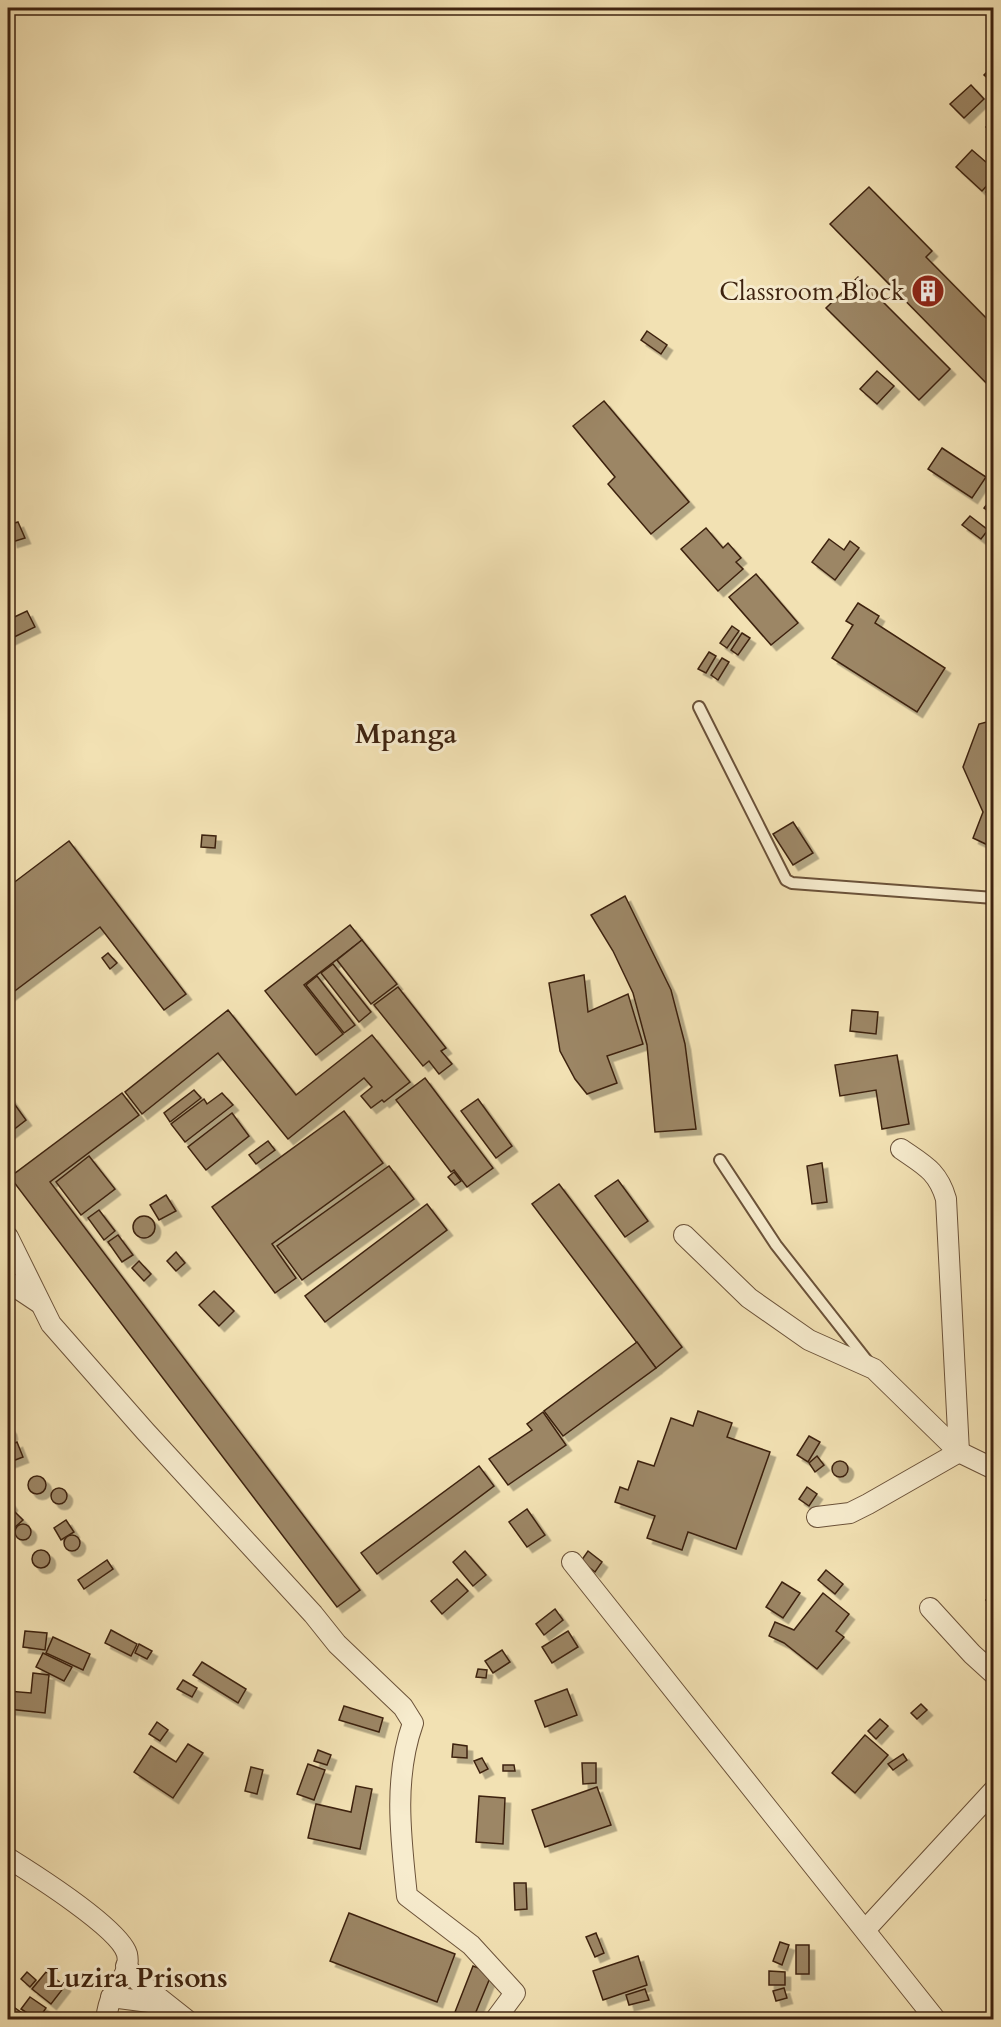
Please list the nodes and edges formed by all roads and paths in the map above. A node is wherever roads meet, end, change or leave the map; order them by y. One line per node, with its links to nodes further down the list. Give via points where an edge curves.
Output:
1 (699, 707): 2 (lane, via 786,880)
2 (993, 898)
3 (901, 1149): 10 (street, via 929,1168 941,1182 946,1199)
4 (720, 1160): 9 (lane, via 776,1245)
5 (684, 1235): 9 (street, via 758,1304 809,1340)
6 (8, 1237): 8 (street)
7 (8, 1282): 8 (street)
8 (40, 1303): 24 (street, via 51,1324 145,1431 337,1644 403,1707 412,1723 401,1792 407,1896 471,1945 515,1993)
9 (874, 1369): 10 (street)
10 (959, 1452): 11 (street); 12 (street, via 850,1513)
11 (993, 1469)
12 (817, 1517)
13 (572, 1562): 18 (street)
14 (930, 1608): 15 (street)
15 (993, 1674)
16 (993, 1790): 18 (street)
17 (8, 1858): 19 (street, via 58,1890 114,1935 127,1953)
18 (866, 1929): 25 (street)
19 (126, 1966): 20 (street, via 125,1977); 21 (street)
20 (111, 1997): 21 (street); 22 (street)
21 (165, 2004): 23 (street)
22 (106, 2019)
23 (187, 2019)
24 (495, 2019)
25 (936, 2019)

